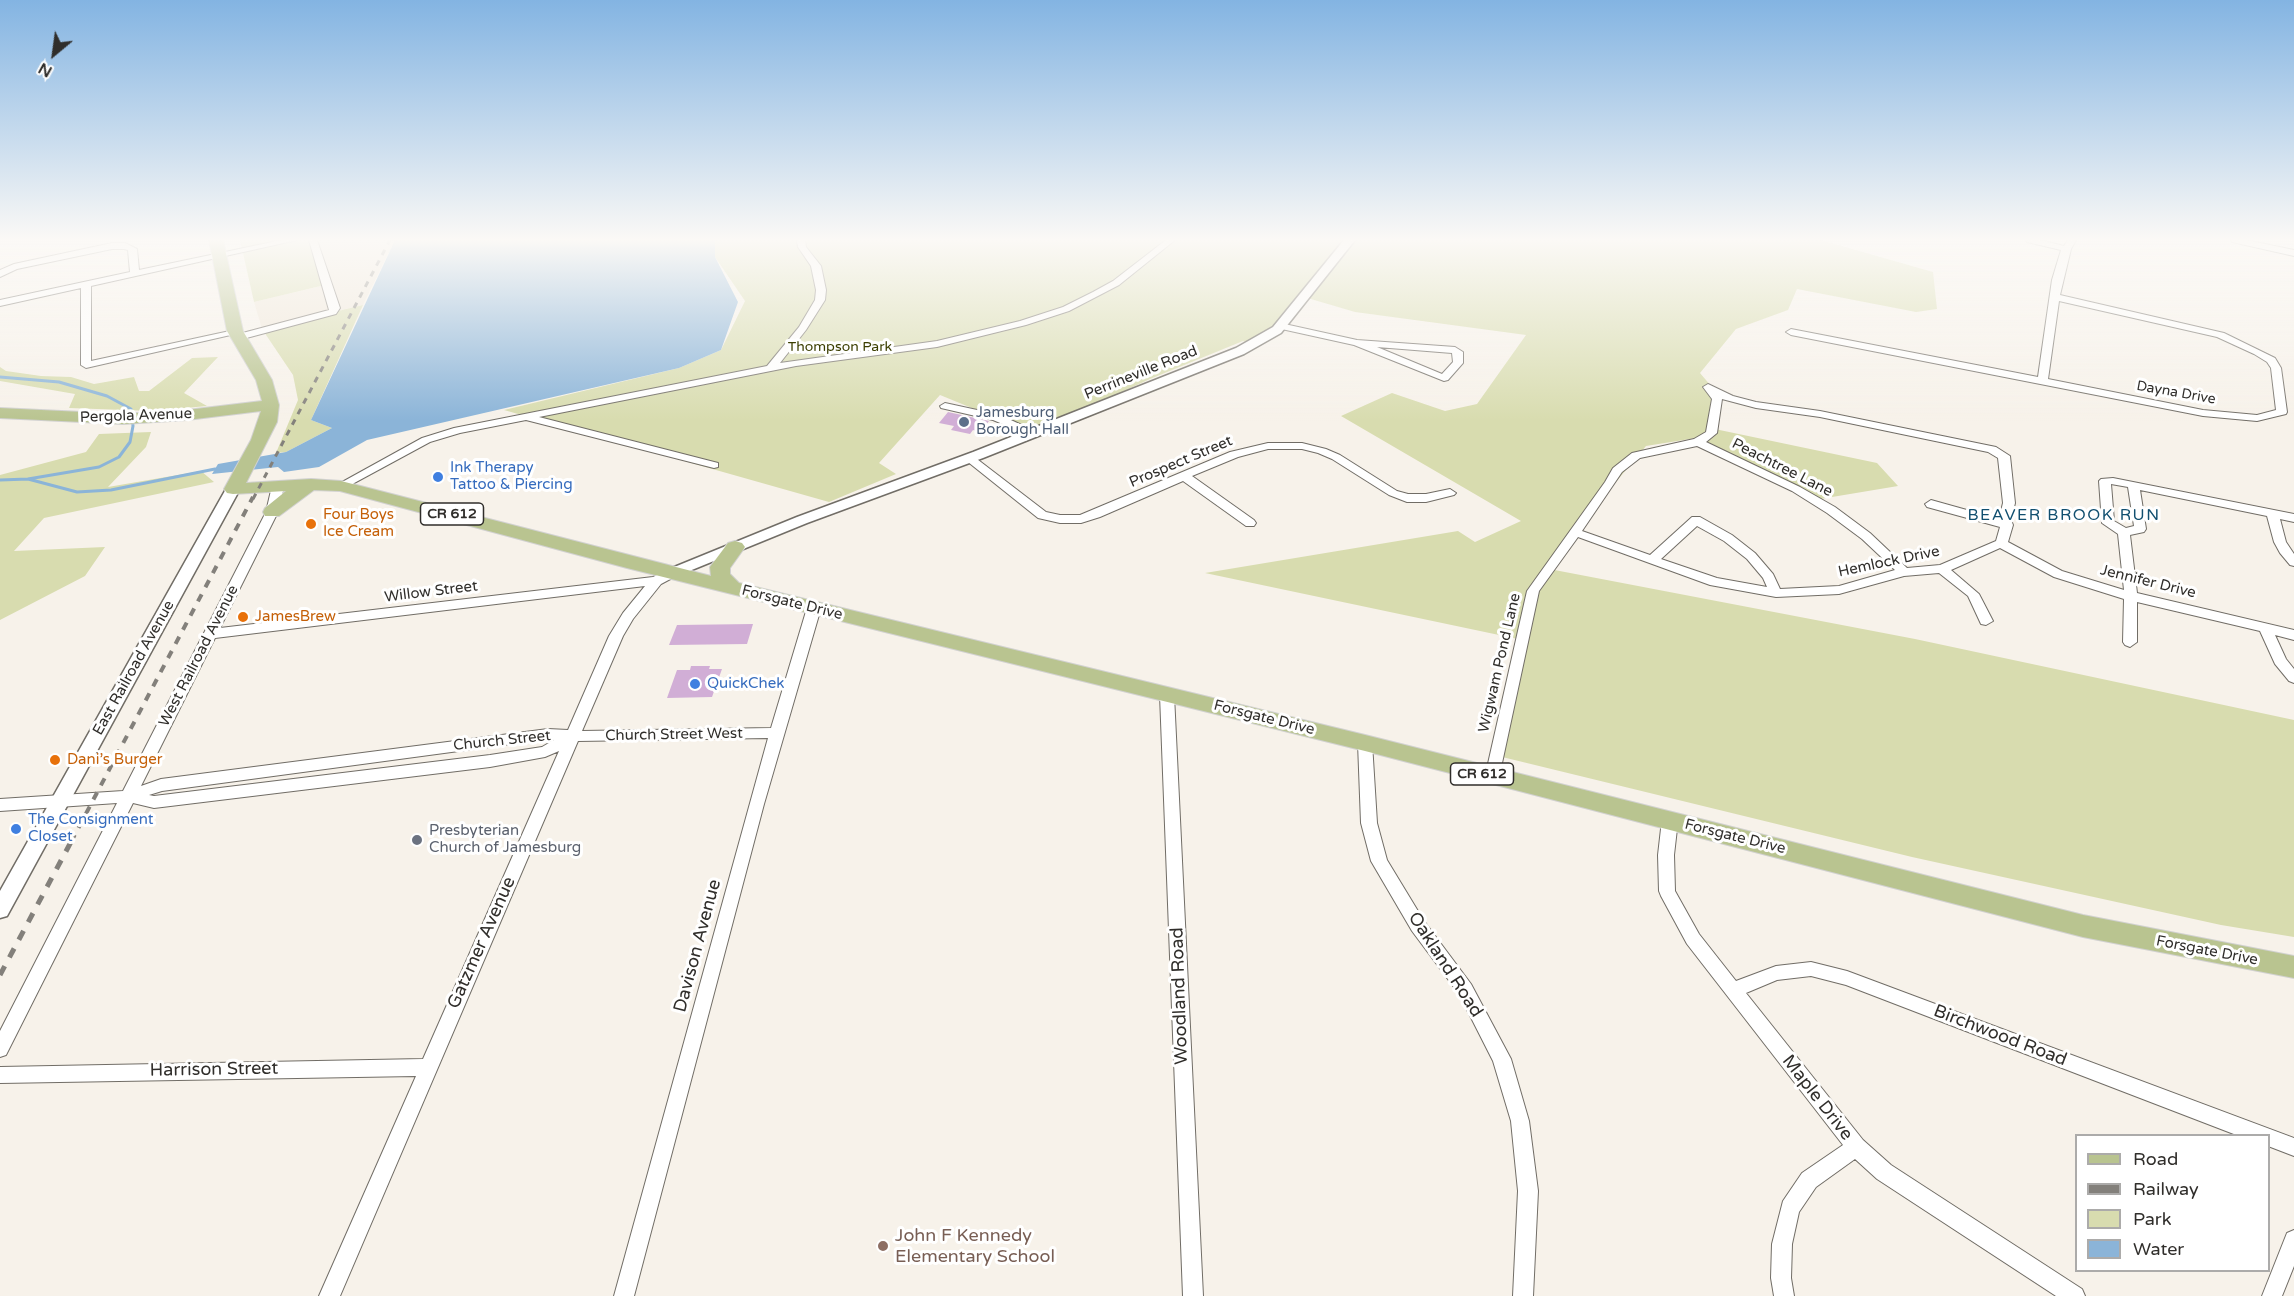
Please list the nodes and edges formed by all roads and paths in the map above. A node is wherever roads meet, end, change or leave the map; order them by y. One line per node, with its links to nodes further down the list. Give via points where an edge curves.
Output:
1 (86, 300): 11 (street, via 86,365)
2 (230, 300): 11 (main road)
3 (333, 300): 11 (street, via 333,312)
4 (820, 300): 13 (street)
5 (1082, 300): 14 (street, via 1023,323 937,344)
6 (1301, 300): 9 (street, Perrineville Road)
7 (2055, 300): 16 (street)
8 (2071, 300): 16 (street, Dayna Drive, via 2220,335 2258,352 2276,368 2282,412 2257,418 2212,414)
9 (1280, 326): 12 (street); 21 (street, Perrineville Road, via 1240,351)
10 (1791, 332): 16 (street, Dayna Drive)
11 (237, 334): 17 (main road, via 264,380)
12 (1357, 343): 12 (street, via 1444,378 1458,363 1455,350)
13 (791, 344): 14 (street); 15 (street)
14 (820, 359): 15 (street)
15 (770, 369): 20 (street)
16 (2043, 381)
17 (271, 405): 19 (main road, Pergola Avenue, via 123,419); 26 (main road, via 268,422)
18 (945, 406): 21 (street, via 996,417)
19 (0, 414)
20 (525, 417): 24 (street); 30 (street, via 426,440)
21 (1033, 433): 23 (street, Perrineville Road)
22 (1698, 442): 37 (street, via 1711,433 1716,399 1708,387 1756,405 1992,449 2004,456); 38 (street, Wigwam Pond Lane, via 1636,455 1617,470); 45 (street, Peachtree Lane, via 1831,510)
23 (969, 458): 25 (street, Prospect Street, via 1042,515 1060,519 1096,514); 41 (street, Perrineville Road)
24 (714, 465)
25 (1184, 476): 31 (street, Prospect Street, via 1234,454 1268,446 1302,446 1336,458 1407,498); 36 (street)
26 (237, 481): 29 (main road, Forsgate Drive / CR 612); 63 (street, East Railroad Avenue)
27 (311, 484): 29 (main road, Forsgate Drive / CR 612); 30 (main road, Forsgate Drive / CR 612); 33 (main road)
28 (2133, 485): 34 (street); 39 (street, via 2140,529); 39 (street, via 2105,481 2108,523)
29 (278, 486): 33 (street, West Railroad Avenue)
30 (342, 486): 46 (main road, Forsgate Drive / CR 612)
31 (1450, 493)
32 (1931, 504): 37 (street)
33 (272, 512): 53 (street, West Railroad Avenue)
34 (2272, 513): 35 (street); 43 (street, via 2280,542)
35 (2294, 518)
36 (1250, 523)
37 (2007, 525): 40 (street)
38 (1574, 532): 42 (street, Hemlock Drive); 61 (street, Wigwam Pond Lane, via 1533,591)
39 (2124, 532): 49 (street)
40 (2001, 543): 44 (street, Hemlock Drive); 49 (street, Jennifer Drive, via 2058,574)
41 (735, 547): 46 (street, Perrineville Road); 47 (main road, via 720,567 720,575)
42 (1652, 560): 48 (street, Hemlock Drive, via 1715,582); 48 (street, via 1696,520 1751,556)
43 (2294, 562)
44 (1942, 569): 45 (street, Hemlock Drive); 51 (street, via 1974,594)
45 (1904, 572): 48 (street, Hemlock Drive, via 1839,590)
46 (664, 577): 47 (main road, Forsgate Drive / CR 612); 53 (street, Willow Street); 59 (street, Gatzmer Avenue, via 622,625)
47 (732, 588): 50 (main road, Forsgate Drive / CR 612)
48 (1776, 593)
49 (2131, 596): 52 (street, Jennifer Drive); 55 (street)
50 (814, 608): 57 (main road, Forsgate Drive / CR 612); 58 (street, Davison Avenue)
51 (1986, 621)
52 (2266, 629): 54 (street, Jennifer Drive); 56 (street, via 2280,661)
53 (209, 634): 62 (street, West Railroad Avenue)
54 (2294, 635)
55 (2130, 642)
56 (2294, 678)
57 (1167, 695): 60 (main road, Forsgate Drive / CR 612); 79 (street, Woodland Road)
58 (776, 733): 59 (street, Church Street West); 78 (street, Davison Avenue)
59 (572, 736): 62 (street, Church Street, via 545,752 478,762 154,802); 70 (street, Gatzmer Avenue)
60 (1365, 743): 61 (main road, Forsgate Drive / CR 612); 80 (street, Oakland Road, via 1369,823 1379,861 1418,926 1465,989 1502,1059 1520,1121 1528,1191)
61 (1491, 777): 65 (main road, Forsgate Drive / CR 612)
62 (128, 796): 63 (street, Church Street); 69 (street, West Railroad Avenue)
63 (59, 802): 64 (street, Church Street); 66 (street, East Railroad Avenue)
64 (0, 805)
65 (1670, 820): 67 (main road, Forsgate Drive / CR 612, via 2083,926); 68 (street, Maple Drive, via 1667,891 1693,939)
66 (0, 910)
67 (2294, 967)
68 (1733, 990): 72 (street, Birchwood Road, via 1776,973 1811,969 1838,976); 74 (street, Maple Drive)
69 (0, 1049)
70 (427, 1067): 71 (street, Harrison Street); 77 (street, Gatzmer Avenue)
71 (0, 1075)
72 (2261, 1134)
73 (2270, 1138): 75 (street, Birchwood Road)
74 (1856, 1147): 81 (street, via 1809,1180 1791,1208 1782,1244); 82 (street, Maple Drive, via 1894,1179)
75 (2294, 1147)
76 (2294, 1240): 83 (street)
77 (329, 1296)
78 (624, 1296)
79 (1193, 1296)
80 (1524, 1296)
81 (1784, 1296)
82 (2075, 1296)
83 (2272, 1296)

